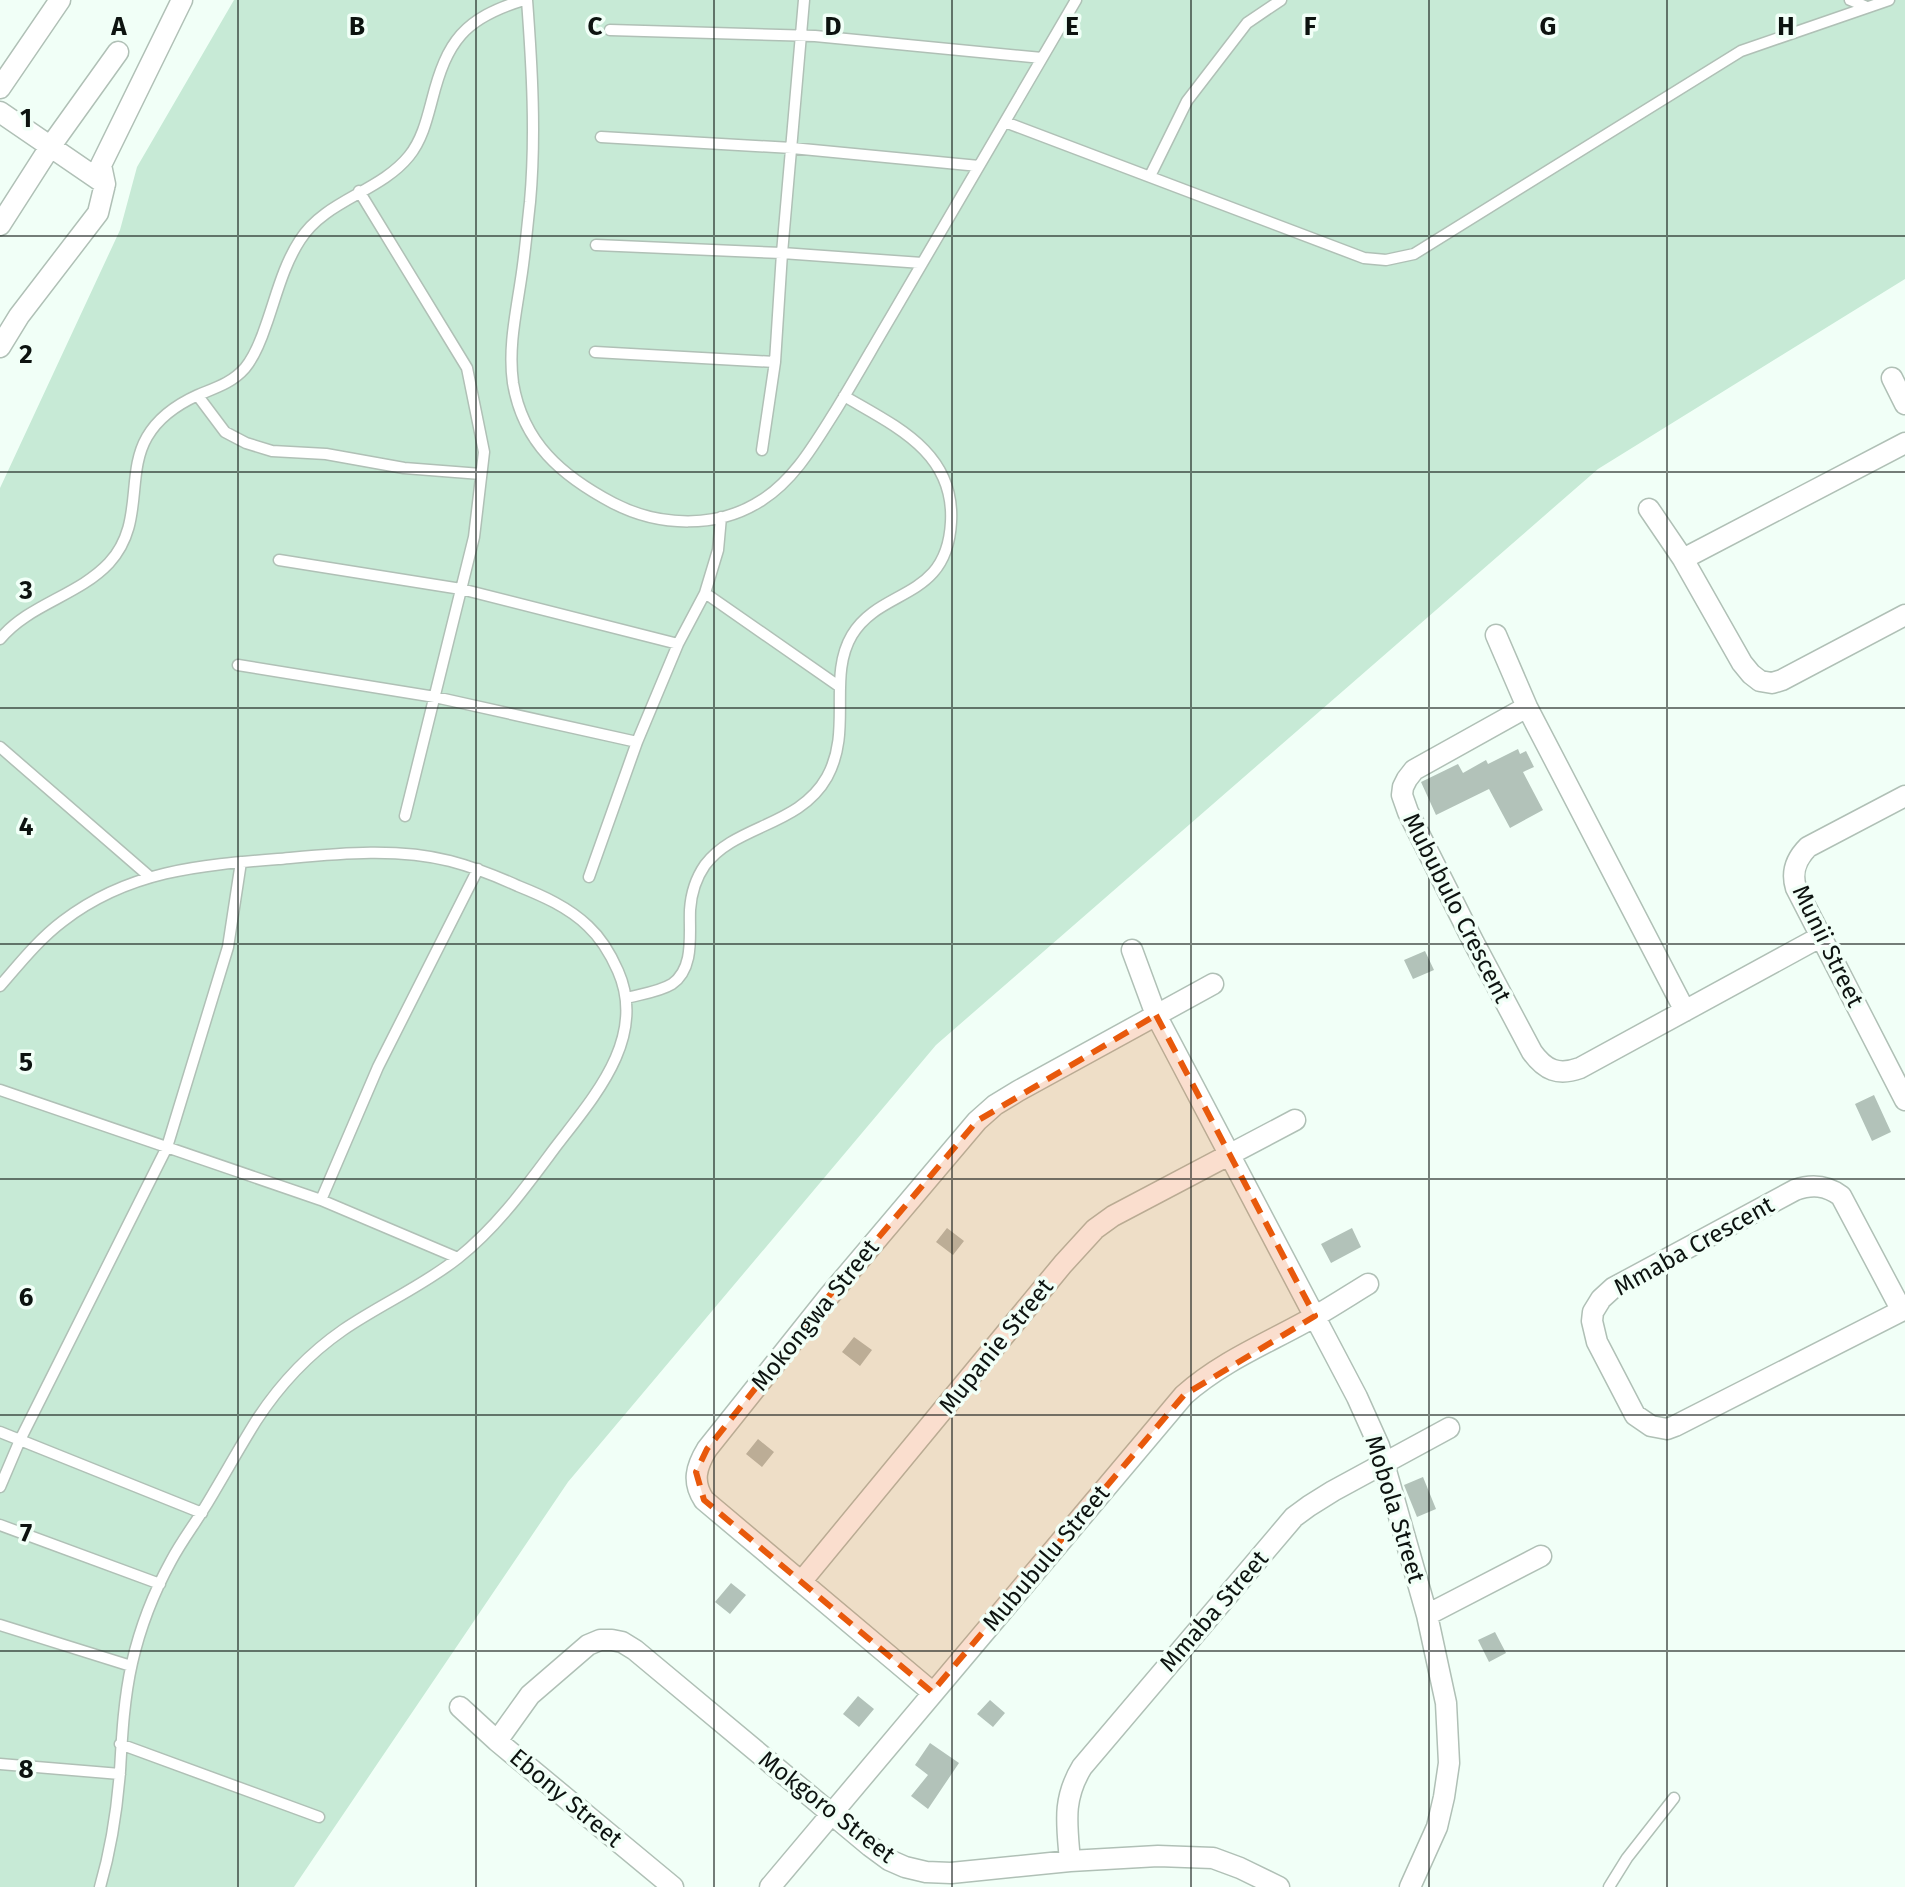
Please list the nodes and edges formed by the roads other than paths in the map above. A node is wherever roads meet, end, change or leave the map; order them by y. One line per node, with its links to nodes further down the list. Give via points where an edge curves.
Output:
1 (60, 0): 14 (street)
2 (182, 0): 22 (street, via 101,165)
3 (526, 0): 23 (lane, via 485,15 459,36 442,64 428,118 410,154); 39 (lane, via 532,74 530,196 511,349 520,411 545,455 615,504 677,522)
4 (804, 0): 11 (lane)
5 (1076, 0): 13 (lane)
6 (1281, 0): 21 (lane, via 1247,23 1187,101)
7 (1850, 0): 9 (lane)
8 (1889, 0): 9 (lane)
9 (1867, 7): 21 (lane, via 1741,51 1414,254 1364,258)
10 (610, 30): 11 (lane)
11 (802, 36): 13 (lane); 19 (lane)
12 (118, 52): 18 (street)
13 (1042, 58): 16 (lane)
14 (0, 88)
15 (0, 112): 18 (street)
16 (1005, 122): 20 (lane); 21 (lane)
17 (601, 137): 19 (lane)
18 (50, 147): 22 (street); 24 (street)
19 (792, 148): 20 (lane); 26 (lane)
20 (979, 166): 27 (lane)
21 (1150, 176)
22 (105, 184): 28 (street, via 98,213)
23 (359, 191): 32 (lane, via 300,240 245,368); 37 (lane, via 467,368 484,452)
24 (0, 225)
25 (596, 245): 26 (lane)
26 (782, 253): 27 (lane); 30 (lane)
27 (922, 263): 33 (lane)
28 (0, 347)
29 (595, 352): 30 (lane)
30 (775, 362): 36 (lane)
31 (1892, 378): 34 (street)
32 (198, 396): 37 (lane, via 225,432 272,451); 46 (lane, via 174,408 147,436 128,529 109,563 22,618)
33 (844, 396): 39 (lane, via 784,482 762,501); 49 (lane, via 929,453 947,485 951,522 944,553 927,579 862,621 843,661)
34 (1905, 404)
35 (1901, 445): 40 (street)
36 (762, 450)
37 (481, 474): 42 (lane)
38 (1649, 509): 40 (street)
39 (721, 517): 43 (lane)
40 (1683, 559): 44 (street, via 1742,663 1760,681 1794,676)
41 (279, 560): 42 (lane)
42 (461, 589): 47 (lane); 50 (lane)
43 (705, 593): 47 (lane); 49 (lane)
44 (1905, 615)
45 (1496, 635): 51 (street)
46 (0, 639)
47 (678, 644): 52 (lane)
48 (238, 665): 50 (lane)
49 (840, 687): 64 (lane, via 841,727 826,779 786,816 709,859 693,893 685,968 662,989)
50 (435, 697): 52 (lane); 55 (lane)
51 (1527, 707): 65 (street); 65 (street, Mububulo Crescent, via 1421,765 1403,787 1404,804 1474,943 1532,1052 1553,1071 1580,1068)
52 (637, 742): 59 (lane)
53 (0, 747): 58 (lane)
54 (1905, 796): 60 (street, Munii Street, via 1808,847 1798,858 1794,880)
55 (405, 816)
56 (241, 862): 57 (lane, via 388,854 420,855); 58 (lane); 70 (lane, via 228,947)
57 (478, 869): 64 (lane, via 541,895 581,920 614,960); 72 (lane, via 378,1067)
58 (150, 877): 63 (lane, via 102,897 60,923)
59 (589, 877)
60 (1822, 936): 65 (street, Mububulo Crescent); 68 (street, Munii Street)
61 (1132, 950): 66 (street, Mobola Street)
62 (1213, 984): 66 (street, Mokongwa Street)
63 (0, 986)
64 (626, 998): 73 (lane, via 623,1039 604,1081 509,1208)
65 (1685, 1011)
66 (1156, 1015): 71 (street, Mobola Street); 85 (street, Mokongwa Street, via 1018,1091 977,1121 700,1460 696,1472 704,1500)
67 (0, 1090): 70 (lane)
68 (1905, 1100)
69 (1295, 1120): 71 (street)
70 (167, 1147): 72 (lane); 79 (lane)
71 (1229, 1155): 76 (street, Mobola Street); 85 (street, Mupanie Street, via 1095,1229)
72 (321, 1200): 73 (lane)
73 (458, 1258): 82 (lane, via 346,1328 297,1367 276,1391)
74 (1368, 1284): 76 (street, Mububulu Street)
75 (1903, 1310): 75 (street, Mmaba Crescent, via 1667,1429 1635,1415 1597,1342 1592,1321 1596,1305 1613,1288 1811,1185 1841,1196)
76 (1315, 1316): 80 (street, Mobola Street); 90 (street, Mububulu Street, via 1201,1379 1184,1395)
77 (1449, 1428): 80 (street, Mmaba Street)
78 (0, 1432): 79 (lane)
79 (20, 1440): 81 (lane); 82 (lane)
80 (1384, 1464): 87 (street, Mobola Street); 99 (street, Mmaba Street, via 1294,1517 1096,1749 1073,1783 1068,1802)
81 (0, 1487)
82 (202, 1513): 86 (lane)
83 (0, 1525): 86 (lane)
84 (1541, 1556): 87 (street)
85 (801, 1582): 90 (street, Mokongwa Street)
86 (160, 1584): 89 (lane)
87 (1427, 1615): 104 (street, Mobola Street, via 1446,1703 1449,1763 1437,1827)
88 (0, 1625): 89 (lane)
89 (131, 1666): 93 (lane)
90 (932, 1692): 97 (street, Mububulu Street)
91 (460, 1707): 92 (street, Ebony Street)
92 (497, 1741): 97 (street, Mokgoro Street, via 530,1695 588,1645 622,1642); 101 (street, Ebony Street)
93 (120, 1744): 95 (lane); 98 (lane)
94 (0, 1764): 95 (lane)
95 (120, 1774): 100 (lane)
96 (1674, 1798): 105 (lane)
97 (830, 1814): 99 (street, Mokgoro Street, via 889,1860 926,1872); 102 (street, Mububulu Street)
98 (319, 1817)
99 (1070, 1861): 103 (street, Mokgoro Street, via 1213,1858)
100 (100, 1887)
101 (673, 1887)
102 (770, 1887)
103 (1279, 1887)
104 (1410, 1887)
105 (1609, 1887)

